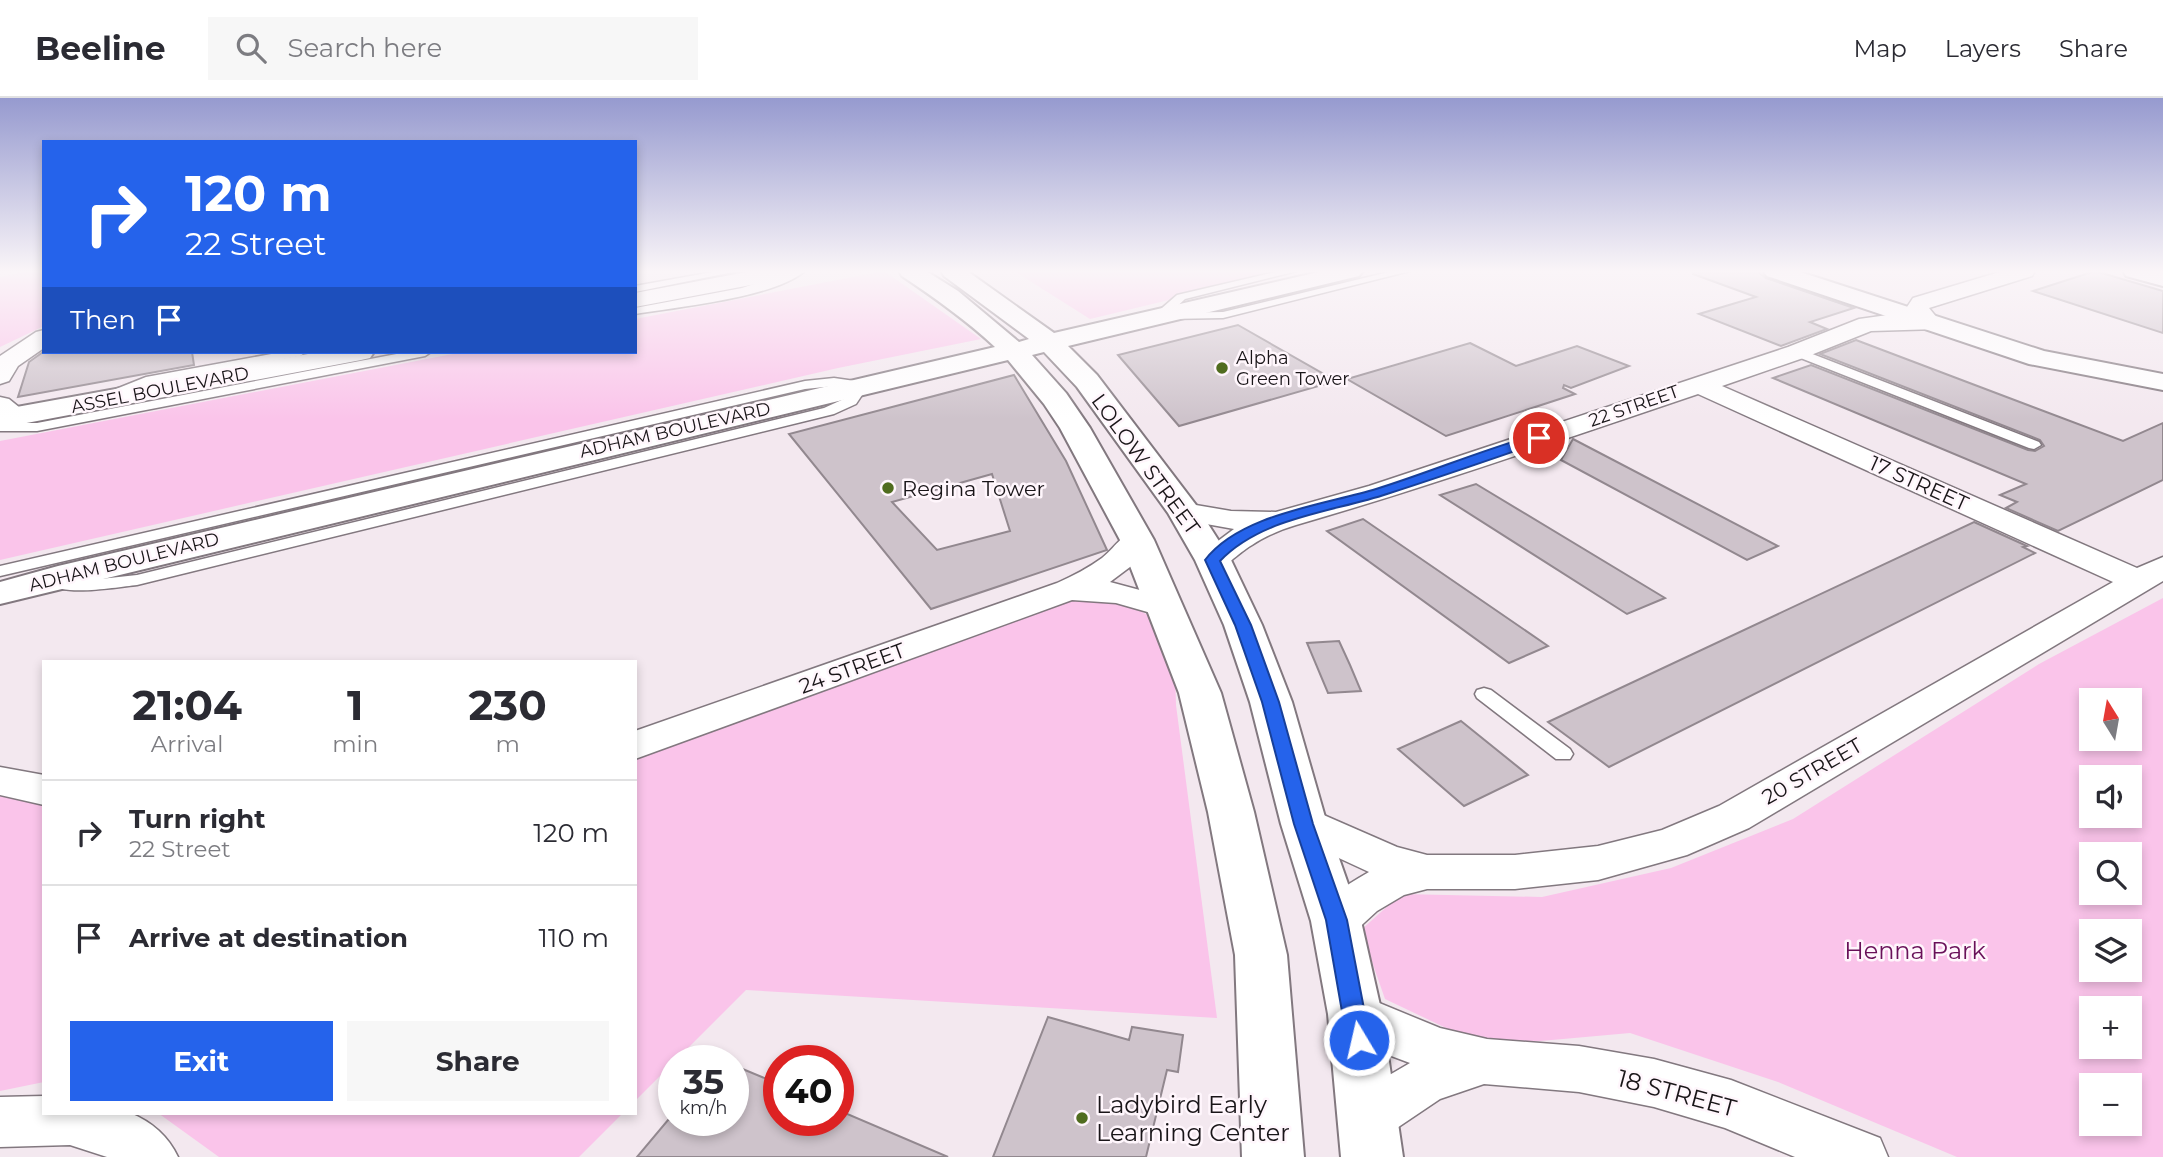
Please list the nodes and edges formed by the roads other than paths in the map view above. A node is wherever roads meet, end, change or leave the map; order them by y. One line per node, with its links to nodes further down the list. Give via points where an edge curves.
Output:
1 (989, 320): 10 (street, LOLOW STREET)
2 (1004, 320): 10 (street, LOLOW STREET)
3 (1137, 320): 10 (street, ADHAM BOULEVARD)
4 (1869, 320): 7 (street)
5 (1920, 320): 8 (street)
6 (1926, 320): 8 (street)
7 (1867, 324): 8 (street, 22 STREET); 11 (street, 22 STREET)
8 (1930, 324): 16 (street, via 2070,366)
9 (42, 338): 15 (street, via 8,362)
10 (1031, 346): 18 (street, ADHAM BOULEVARD); 22 (street, LOLOW STREET, via 1087,381); 24 (street, LOLOW STREET, via 1049,391 1075,428)
11 (1797, 352): 17 (street, 22 STREET); 21 (lane)
12 (289, 354): 19 (lane, via 146,381)
13 (350, 354): 19 (street, ASSEL BOULEVARD)
14 (415, 354): 20 (lane, via 37,427)
15 (0, 376)
16 (2163, 382)
17 (1699, 385): 23 (street, 22 STREET, via 1380,492); 27 (street, 17 STREET)
18 (862, 386): 26 (lane, via 834,382 804,385); 29 (street, ADHAM BOULEVARD)
19 (86, 404): 20 (street, ASSEL BOULEVARD)
20 (4, 417)
21 (2034, 445)
22 (1184, 512): 23 (street, 22 STREET, via 1231,520); 25 (street, LOLOW STREET)
23 (1280, 520): 25 (street, 22 STREET, via 1241,538)
24 (1137, 540): 28 (street, 24 STREET, via 1112,567); 30 (street, LOLOW STREET)
25 (1213, 560): 36 (street, LOLOW STREET, via 1271,702)
26 (0, 571)
27 (2151, 574): 37 (street, 20 STREET, via 1734,817 1672,844 1598,863 1516,872)
28 (1069, 590): 30 (street, 24 STREET, via 1119,593); 32 (street, 24 STREET)
29 (0, 593)
30 (1165, 607): 44 (street, LOLOW STREET, via 1200,693 1261,955)
31 (1484, 694): 33 (lane)
32 (637, 745)
33 (1563, 754)
34 (0, 780): 35 (street)
35 (42, 790)
36 (1304, 824): 37 (street, 20 STREET, via 1386,861); 38 (street, LOLOW STREET)
37 (1427, 872): 38 (street, 20 STREET, via 1391,881 1360,898)
38 (1336, 920): 39 (street, LOLOW STREET)
39 (1355, 1014): 40 (street, 18 STREET, via 1440,1051); 42 (street, LOLOW STREET)
40 (1487, 1062): 42 (street, 18 STREET, via 1443,1072 1403,1090); 45 (street, 18 STREET, via 1579,1069 1654,1083 1731,1105)
41 (0, 1122): 43 (street, via 71,1120 121,1135)
42 (1370, 1136)
43 (150, 1157)
44 (1273, 1157)
45 (1860, 1157)

